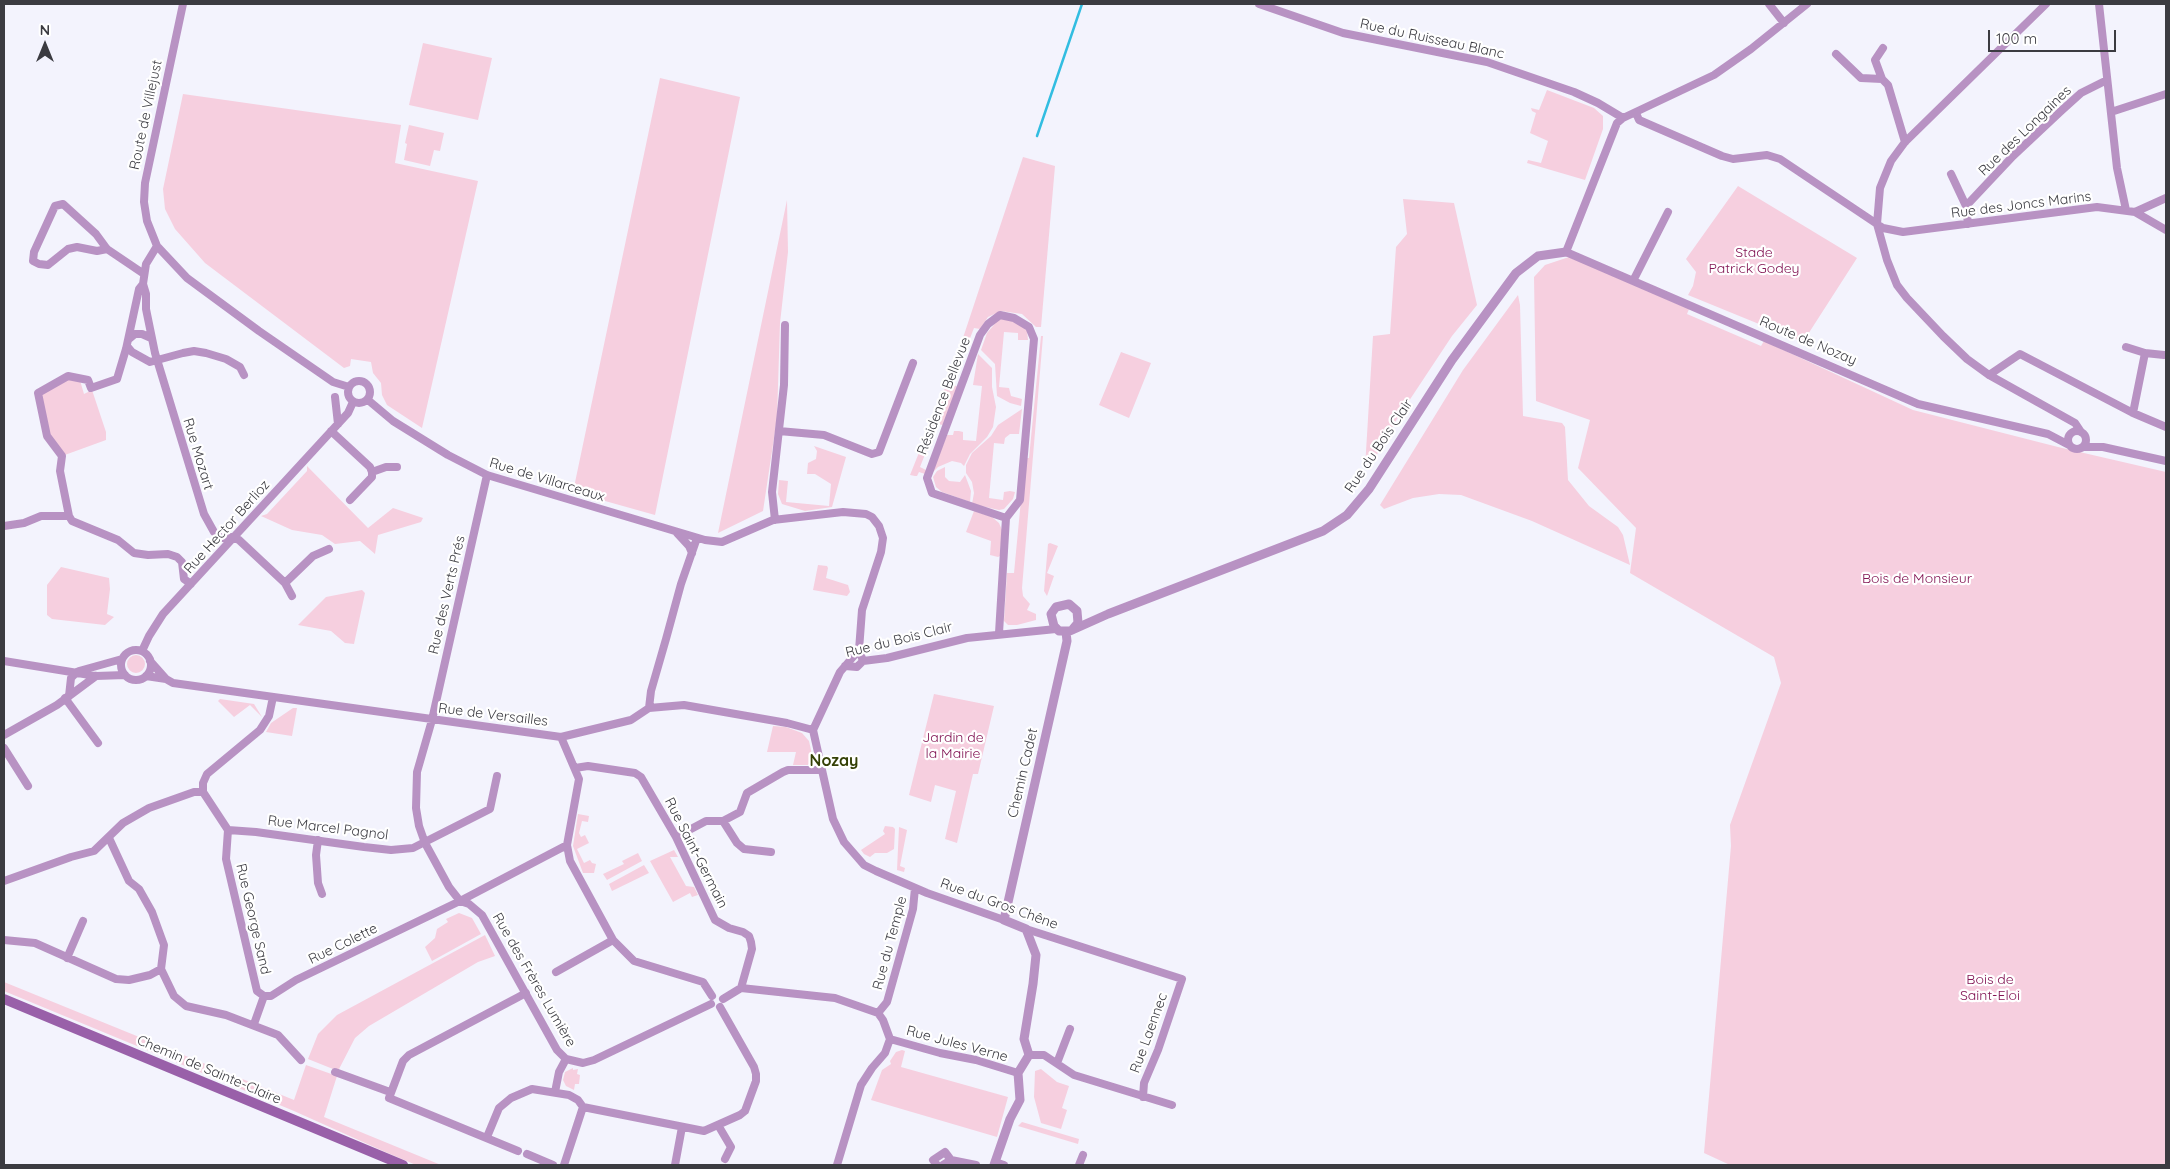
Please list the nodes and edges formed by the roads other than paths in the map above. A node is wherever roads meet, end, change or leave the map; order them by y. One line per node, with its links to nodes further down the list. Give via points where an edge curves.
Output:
1 (183, 4): 26 (street, Route de Villejust, via 145,183 147,221)
2 (1259, 4): 15 (street, Rue du Ruisseau Blanc, via 1343,33 1487,62 1574,92)
3 (1769, 4): 7 (street)
4 (1807, 4): 7 (street)
5 (2046, 4): 16 (street)
6 (2099, 4): 11 (street)
7 (1784, 23): 14 (street, via 1714,75)
8 (1883, 48): 10 (street, via 1875,60)
9 (1836, 54): 10 (street, via 1861,78)
10 (1882, 79): 16 (street, via 1892,93)
11 (2107, 80): 13 (street); 19 (street, Rue des Longaines, via 2081,93 2013,156)
12 (2166, 94): 13 (street)
13 (2110, 112): 20 (street, via 2116,168)
14 (1636, 113): 15 (street); 23 (street, Rue des Joncs Marins, via 1639,120 1722,156 1767,155 1780,158)
15 (1623, 118): 28 (street, via 1612,131)
16 (1905, 142): 23 (street, via 1891,161 1883,180)
17 (1951, 174): 19 (street)
18 (2166, 198): 22 (street)
19 (1966, 206): 24 (street)
20 (2126, 210): 22 (street, Rue des Joncs Marins); 24 (street, Rue des Joncs Marins, via 2097,207)
21 (1668, 212): 30 (street)
22 (2135, 212): 25 (street, Rue des Joncs Marins)
23 (1877, 224): 24 (street, Rue des Joncs Marins, via 1903,232); 41 (street, via 1892,274 1907,298 1950,343)
24 (1968, 224)
25 (2166, 230)
26 (157, 246): 29 (street, Rue Mozart); 42 (street, via 187,278 259,331 333,382)
27 (107, 250): 27 (street, via 96,234 63,204 55,206 33,260 48,265 68,249 77,247); 29 (street)
28 (1564, 252): 30 (street, Route de Nozay); 74 (street, Rue du Bois Clair, via 1538,256 1513,277 1452,360 1370,489 1347,515 1323,531)
29 (144, 274): 31 (street, Rue Mozart)
30 (1633, 281): 52 (street, Route de Nozay, via 1918,404)
31 (143, 284): 33 (street, Rue Mozart); 34 (street, Rue Mozart, via 139,290)
32 (785, 325): 50 (street)
33 (152, 342): 34 (street, via 142,334 135,334); 34 (street, via 151,352 147,355); 38 (street, Rue Mozart)
34 (129, 345): 38 (street, via 150,362); 61 (street, Rue Mozart, via 117,379 91,388 88,380 72,375 38,393 47,436 62,456 60,471)
35 (2126, 347): 36 (street)
36 (2146, 353): 37 (street); 46 (street)
37 (2164, 355)
38 (157, 361): 40 (street, via 194,351 226,359 240,367); 66 (street, Rue Mozart, via 204,514 221,538)
39 (913, 364): 50 (street, via 879,452 872,454 824,435)
40 (244, 374)
41 (1989, 375): 46 (street, via 2020,354); 51 (street, via 2067,420)
42 (349, 387): 44 (street, via 357,381 367,384 371,390); 45 (street, via 349,397)
43 (335, 397): 47 (street)
44 (368, 400): 45 (street, via 359,404); 59 (street, Rue de Villarceaux, via 393,421)
45 (353, 402): 47 (street, Rue Hector Berlioz)
46 (2133, 413): 48 (street)
47 (338, 424): 49 (street, Rue Hector Berlioz)
48 (2166, 427)
49 (331, 431): 58 (street); 66 (street, Rue Hector Berlioz)
50 (779, 431): 63 (street, via 772,492)
51 (2077, 433): 52 (street, Route de Nozay); 53 (street, via 2068,438); 54 (street, via 2086,442); 55 (street)
52 (2048, 434): 53 (street, Route de Nozay)
53 (2069, 445): 54 (street, via 2076,449)
54 (2082, 447): 55 (street)
55 (2103, 447): 56 (street)
56 (2166, 460)
57 (397, 467): 58 (street)
58 (372, 472): 60 (street, via 372,477)
59 (487, 475): 65 (street, Rue de Villarceaux); 95 (street, Rue des Verts Prés)
60 (350, 500)
61 (69, 516): 64 (street, via 41,516); 71 (street, via 72,521 118,540 134,552 177,557 182,562 184,579)
62 (1006, 518): 62 (street, Résidence Bellevue, via 1020,500 1034,339 1029,327 1014,318 1000,315 980,335 927,478 932,493); 79 (street)
63 (775, 520): 67 (street, Rue de Villarceaux, via 722,542); 80 (street, Rue de Villarceaux, via 858,512 872,518 879,526 883,538 881,552 862,610)
64 (4, 526)
65 (677, 533): 67 (street, Rue de Villarceaux); 69 (street)
66 (232, 537): 70 (street); 71 (street, Rue Hector Berlioz)
67 (698, 538): 69 (street)
68 (329, 549): 70 (street, via 312,556)
69 (692, 553): 94 (street)
70 (285, 583): 72 (street)
71 (191, 584): 81 (street, Rue Hector Berlioz, via 163,614)
72 (292, 596)
73 (1079, 614): 74 (street, Rue du Bois Clair); 75 (street, via 1072,605 1064,603 1053,610); 78 (street, via 1078,623)
74 (1108, 614): 78 (street, Rue du Bois Clair)
75 (1051, 619): 76 (street); 77 (street)
76 (1040, 629): 77 (street, Rue du Bois Clair); 79 (street, Rue du Bois Clair)
77 (1056, 629): 78 (street)
78 (1070, 630): 118 (street, Chemin Cadet)
79 (999, 634): 85 (street, Rue du Bois Clair)
80 (859, 650): 85 (street); 86 (street)
81 (142, 651): 82 (street, via 130,651); 84 (street)
82 (122, 659): 87 (street); 88 (street, via 121,668)
83 (4, 661): 87 (street)
84 (150, 661): 90 (street); 91 (street)
85 (863, 661): 86 (street, Rue du Bois Clair, via 857,667)
86 (845, 666): 96 (street, Rue du Bois Clair)
87 (76, 672): 89 (street); 92 (street, via 71,678)
88 (125, 675): 89 (street); 90 (street, via 138,680)
89 (96, 676): 92 (street)
90 (146, 676): 91 (street, Rue de Versailles)
91 (166, 679): 93 (street, Rue de Versailles, via 173,683)
92 (67, 697): 97 (street); 99 (street)
93 (273, 697): 95 (street, Rue de Versailles); 105 (street, via 269,716 260,730 207,774)
94 (649, 708): 96 (street, Rue de Versailles, via 691,706); 98 (street, Rue de Versailles, via 631,720)
95 (432, 720): 98 (street, Rue de Versailles); 111 (street, Rue des Frères Lumière, via 416,772 419,826)
96 (812, 730): 102 (street)
97 (4, 734)
98 (561, 738): 101 (street)
99 (98, 743)
100 (4, 748): 104 (street)
101 (575, 768): 109 (street, Rue Saint-Germain, via 588,766 635,773 642,777); 112 (street, via 579,779)
102 (822, 770): 106 (street, via 783,772 747,793 740,812); 115 (street, Rue du Gros Chêne, via 833,819 844,842 864,865)
103 (497, 776): 111 (street, Rue Marcel Pagnol, via 490,809)
104 (28, 786)
105 (203, 792): 107 (street); 108 (street, via 194,792 149,808 123,823)
106 (724, 821): 109 (street, via 706,821); 113 (street, via 744,849)
107 (228, 830): 110 (street, Rue Marcel Pagnol); 129 (street, Rue George Sand, via 226,859 258,991)
108 (109, 838): 114 (street, via 94,851); 124 (street, via 129,881 139,890 152,912 164,945)
109 (676, 838): 127 (street, Rue Saint-Germain, via 715,920 743,932 752,942)
110 (318, 840): 111 (street, Rue Marcel Pagnol, via 391,850); 116 (street, via 318,883)
111 (425, 843): 117 (street, Rue des Frères Lumière)
112 (567, 845): 117 (street); 122 (street, via 570,861)
113 (771, 852)
114 (4, 881)
115 (916, 888): 118 (street, Rue du Gros Chêne); 133 (street, Rue du Temple, via 887,1002)
116 (322, 894)
117 (460, 901): 128 (street, Rue des Frères Lumière, via 482,915); 129 (street, Rue Colette, via 296,980 271,996)
118 (1004, 920): 120 (street, Rue du Gros Chêne)
119 (83, 921): 123 (street)
120 (1026, 929): 126 (street, Rue du Gros Chêne); 137 (street, via 1036,955 1024,1039)
121 (4, 940): 123 (street, via 35,943)
122 (613, 940): 125 (street); 131 (street, via 634,961 703,982)
123 (67, 958): 124 (street, via 116,979 129,980)
124 (161, 969): 134 (street, via 174,996 186,1006)
125 (556, 972)
126 (1182, 979): 145 (street, Rue Laennec, via 1144,1083)
127 (741, 988): 132 (street); 133 (street, via 834,998)
128 (526, 993): 138 (street, Rue des Frères Lumière, via 557,1050); 144 (street, via 409,1055 403,1061)
129 (264, 996): 134 (street)
130 (4, 1000): 157 (main road, Chemin de Sainte-Claire)
131 (711, 1000): 132 (street, via 718,995); 132 (street, via 714,1008); 138 (street, Rue des Frères Lumière, via 594,1060 584,1063)
132 (722, 1003): 148 (street, via 754,1067 756,1081 745,1111)
133 (878, 1013): 136 (street)
134 (254, 1024): 139 (street, via 278,1034)
135 (1070, 1029): 140 (street)
136 (890, 1039): 142 (street, Rue Jules Verne); 161 (street, via 885,1053 861,1085)
137 (1029, 1055): 140 (street, Rue Laennec, via 1044,1055); 142 (street)
138 (566, 1059): 143 (street, via 559,1072)
139 (301, 1060)
140 (1057, 1063): 145 (street, Rue Laennec, via 1074,1075)
141 (335, 1072): 144 (street)
142 (1018, 1073): 156 (street, via 1020,1100 1010,1119)
143 (555, 1092): 147 (street, via 578,1100); 150 (street, via 532,1089 511,1098 499,1108)
144 (390, 1095): 150 (street)
145 (1143, 1097): 146 (street, Rue Laennec)
146 (1172, 1106)
147 (583, 1107): 149 (street); 159 (street)
148 (718, 1125): 149 (street, via 704,1131); 154 (street, via 731,1147)
149 (682, 1127): 160 (street)
150 (487, 1137): 151 (street)
151 (518, 1151)
152 (527, 1154): 158 (street)
153 (1083, 1155): 165 (street)
154 (725, 1159)
155 (951, 1160): 162 (street, via 945,1152 933,1160); 163 (street); 164 (street)
156 (998, 1164)
157 (403, 1165)
158 (553, 1165)
159 (564, 1165)
160 (675, 1165)
161 (837, 1165)
162 (937, 1165)
163 (943, 1165)
164 (976, 1165)
165 (1079, 1165)

